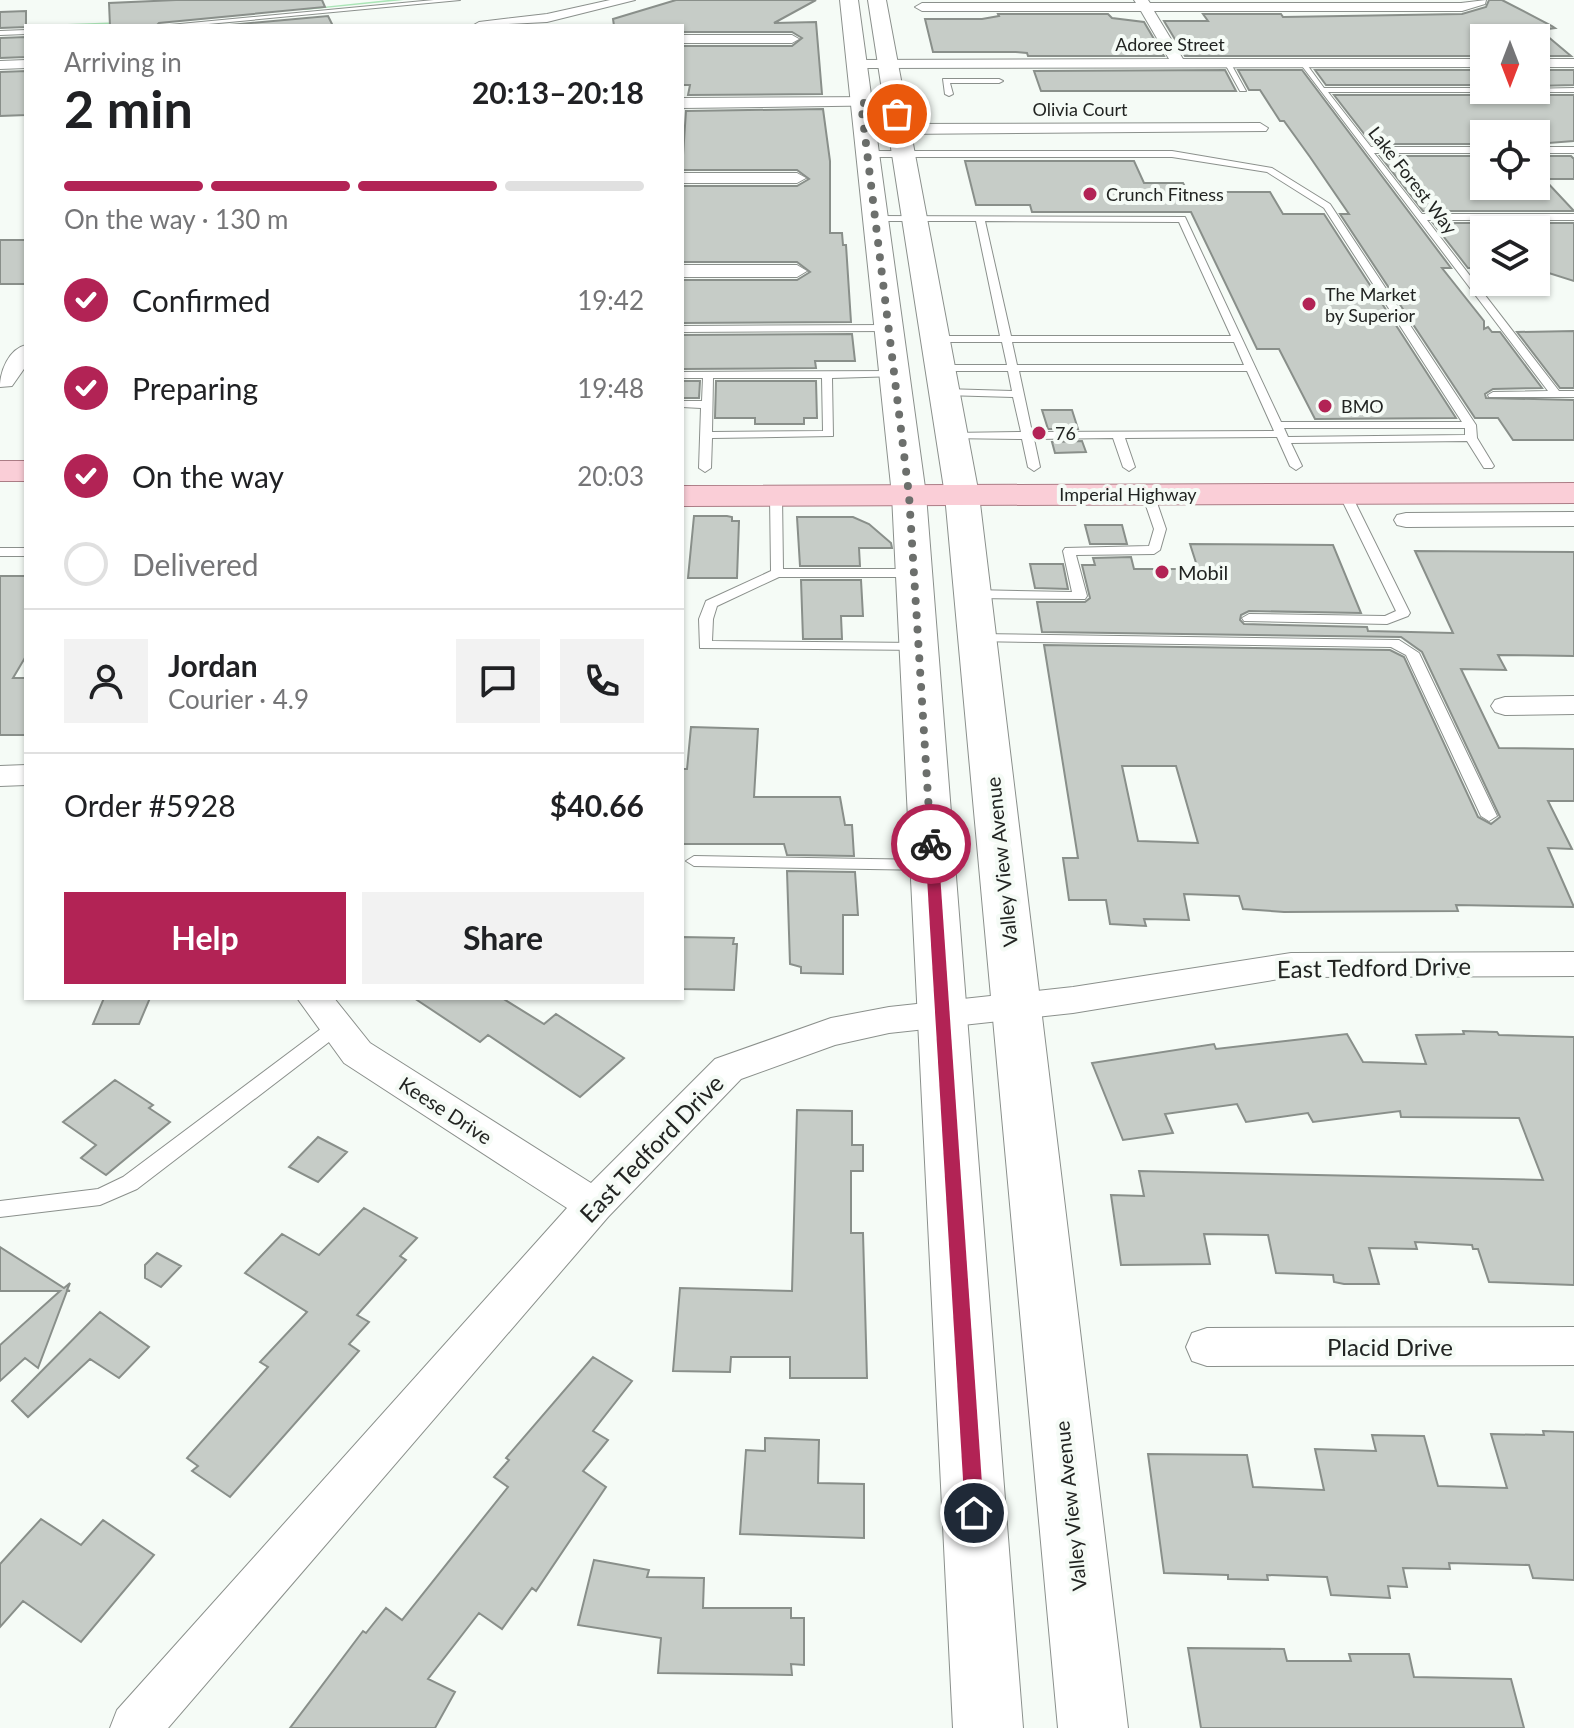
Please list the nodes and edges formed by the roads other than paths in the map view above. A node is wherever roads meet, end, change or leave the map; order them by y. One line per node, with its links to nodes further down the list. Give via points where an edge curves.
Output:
1 (457, 0): 10 (lane)
2 (628, 0): 9 (street)
3 (849, 0): 20 (main road)
4 (877, 0): 21 (main road, Valley View Avenue)
5 (1480, 0): 7 (street, via 1462,7)
6 (1142, 3): 7 (street); 8 (street); 23 (street)
7 (1319, 3)
8 (922, 7)
9 (554, 22): 11 (street)
10 (186, 24)
11 (516, 24)
12 (24, 32): 13 (lane)
13 (0, 33)
14 (684, 39): 15 (street)
15 (792, 39)
16 (1470, 63): 25 (street, Adoree Street)
17 (1550, 63): 18 (street)
18 (1574, 63)
19 (24, 64): 26 (street)
20 (856, 64): 21 (street, Adoree Street); 35 (main road)
21 (888, 64): 22 (street, Adoree Street); 33 (main road, Valley View Avenue)
22 (994, 64): 23 (street, Adoree Street); 27 (lane)
23 (1179, 64): 24 (street, Adoree Street)
24 (1227, 64): 25 (street, Adoree Street); 28 (lane)
25 (1302, 64): 29 (lane, Lake Forest Way)
26 (0, 65)
27 (999, 81): 31 (lane, via 945,77); 32 (lane)
28 (1243, 89)
29 (1322, 90): 30 (lane); 38 (lane, Lake Forest Way)
30 (1574, 90)
31 (949, 94)
32 (1004, 94)
33 (895, 102): 35 (street); 37 (main road, Valley View Avenue)
34 (684, 103): 35 (street)
35 (861, 103): 42 (main road)
36 (1260, 128): 37 (street, Olivia Court)
37 (899, 129): 43 (main road, Valley View Avenue)
38 (1369, 150): 39 (lane); 46 (lane, Lake Forest Way)
39 (1470, 150)
40 (1550, 150): 41 (lane)
41 (1574, 150)
42 (867, 154): 43 (lane); 48 (main road)
43 (903, 154): 49 (main road, Valley View Avenue); 73 (lane, via 1172,154 1269,170 1327,206)
44 (684, 178): 45 (street)
45 (797, 178)
46 (1423, 217): 47 (lane); 68 (lane, Lake Forest Way)
47 (1574, 217)
48 (875, 218): 49 (lane); 53 (main road)
49 (914, 218): 50 (lane); 55 (main road, Valley View Avenue)
50 (980, 218): 56 (lane); 57 (lane, via 1182,219)
51 (684, 271): 52 (street)
52 (797, 271)
53 (889, 328): 54 (lane); 61 (main road)
54 (684, 329)
55 (935, 339): 56 (lane); 65 (main road, Valley View Avenue)
56 (1005, 339): 57 (lane); 59 (lane)
57 (1237, 339): 60 (lane)
58 (24, 355): 66 (street)
59 (1011, 368): 60 (lane); 65 (lane); 67 (lane)
60 (1251, 368): 77 (lane)
61 (894, 374): 64 (lane); 86 (main road)
62 (684, 375): 63 (lane)
63 (708, 375): 64 (lane); 72 (lane)
64 (827, 375): 74 (lane, via 829,434)
65 (942, 380): 67 (lane); 78 (main road, Valley View Avenue)
66 (10, 381)
67 (1017, 394): 75 (lane)
68 (1556, 394): 69 (lane); 70 (lane)
69 (1574, 394)
70 (1493, 395)
71 (684, 404): 72 (lane)
72 (707, 405): 74 (lane)
73 (1470, 425): 77 (lane); 79 (lane)
74 (706, 435): 83 (lane)
75 (1025, 435): 76 (lane); 78 (lane); 81 (lane)
76 (1118, 435): 77 (lane); 82 (lane)
77 (1285, 441): 79 (main road, Imperial Highway); 82 (main road, Imperial Highway)
78 (956, 466): 81 (main road, Imperial Highway); 86 (main road, Imperial Highway); 88 (main road, Imperial Highway); 100 (main road, Valley View Avenue)
79 (1487, 466): 80 (main road, Imperial Highway); 87 (main road, Imperial Highway); 89 (main road, Imperial Highway)
80 (1574, 466)
81 (1034, 467): 82 (main road, Imperial Highway)
82 (1129, 467)
83 (694, 468): 86 (main road, Imperial Highway)
84 (0, 471): 85 (main road)
85 (24, 471)
86 (907, 481): 91 (main road, Imperial Highway); 99 (main road)
87 (1574, 493)
88 (1148, 494): 89 (main road, Imperial Highway); 100 (lane, via 1160,529 1154,550 1069,551 1080,596)
89 (1345, 494): 101 (lane, via 1403,613 1387,620)
90 (684, 496): 91 (main road, Imperial Highway)
91 (776, 496): 98 (lane)
92 (0, 498): 93 (main road)
93 (24, 498)
94 (1574, 519): 95 (street)
95 (1406, 520)
96 (0, 552): 97 (lane)
97 (24, 552)
98 (777, 573): 99 (lane); 103 (lane, via 711,604 705,645)
99 (914, 573): 103 (main road)
100 (972, 594): 102 (main road, Valley View Avenue)
101 (1249, 618)
102 (977, 638): 108 (lane, via 1394,643 1412,653); 112 (main road, Valley View Avenue)
103 (919, 647): 110 (main road)
104 (1574, 705): 105 (street)
105 (1505, 706)
106 (24, 775): 107 (street)
107 (0, 776)
108 (1489, 816)
109 (694, 861): 110 (lane)
110 (933, 865): 114 (main road)
111 (1574, 964): 112 (street, East Tedford Drive, via 1291,965)
112 (1016, 1007): 114 (street, East Tedford Drive); 121 (main road, Valley View Avenue)
113 (325, 1012): 115 (street, Keese Drive, via 357,1053); 116 (lane, via 130,1183 100,1197)
114 (943, 1015): 115 (street, East Tedford Drive, via 831,1032 728,1069); 120 (main road)
115 (594, 1205): 119 (street, East Tedford Drive)
116 (0, 1209)
117 (1574, 1346): 118 (street, Placid Drive)
118 (1207, 1347)
119 (135, 1728)
120 (988, 1728)
121 (1093, 1728)

